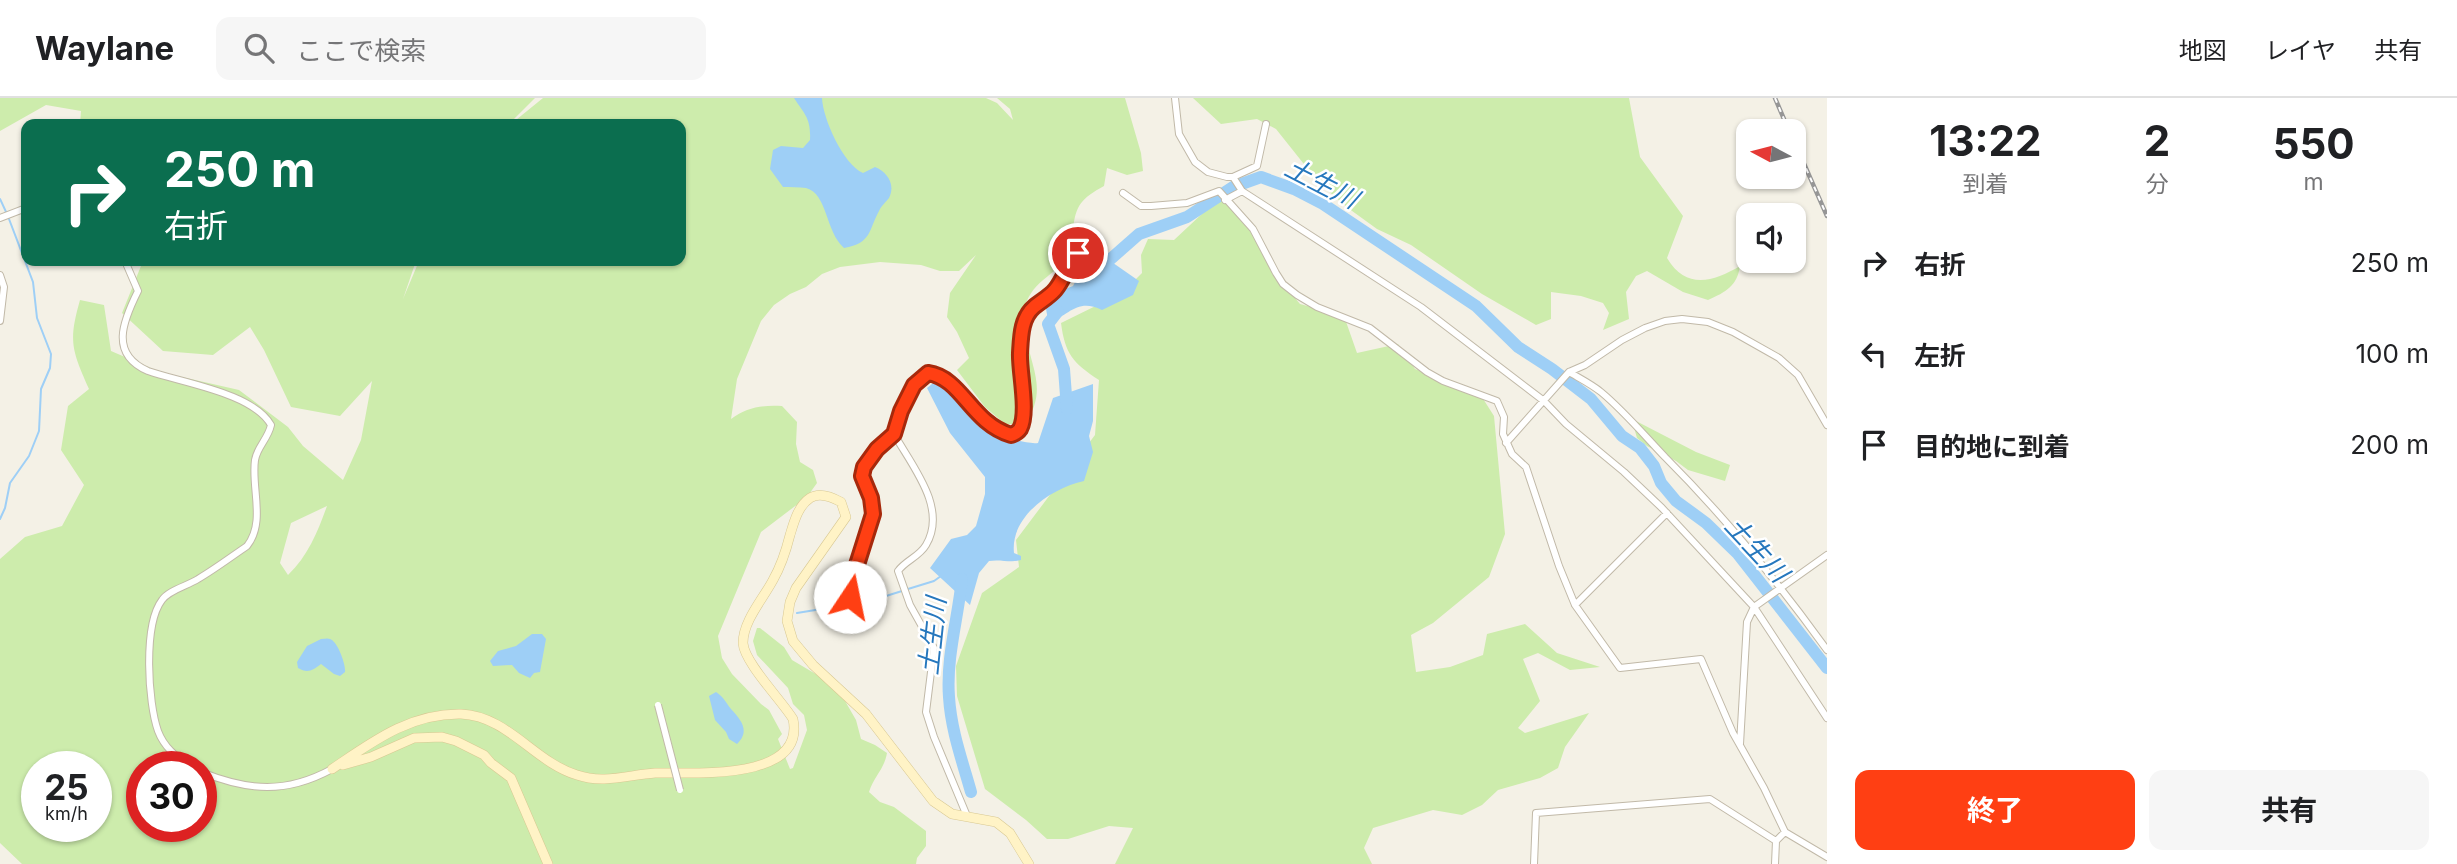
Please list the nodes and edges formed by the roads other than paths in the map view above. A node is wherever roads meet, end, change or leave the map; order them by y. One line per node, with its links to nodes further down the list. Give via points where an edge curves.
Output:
1 (1175, 98): 3 (street, via 1179,134 1195,162 1208,172)
2 (1266, 124): 3 (street, via 1257,166)
3 (1233, 177): 4 (street)
4 (1241, 190): 6 (street); 14 (street, via 1421,307)
5 (1123, 193): 6 (street, via 1141,206 1187,203 1219,191)
6 (1225, 200): 17 (street, via 1253,229 1283,284 1297,295 1370,328 1443,381 1497,401 1504,416)
7 (21, 210): 8 (street)
8 (0, 218)
9 (1078, 253): 16 (street, via 1055,290 1032,309 1023,325 1020,429 1011,435 997,431 945,378 928,373 914,385)
10 (127, 266): 28 (street, via 138,291 125,317 122,341 129,359 167,378 237,397 271,425 256,456 257,512 252,539 199,579 163,597 156,610 149,657 156,720)
11 (0, 275): 12 (street, via 4,287)
12 (0, 321)
13 (1569, 372): 14 (street); 15 (street, via 1665,321 1708,322 1779,358 1798,375); 20 (street, via 1613,403)
14 (1544, 401): 17 (street); 18 (street)
15 (1827, 425)
16 (894, 434): 21 (street, via 864,467 862,476 873,514); 32 (street, via 934,515 926,545 898,571 910,605 934,648 926,712)
17 (1506, 443): 22 (street, via 1526,467)
18 (1667, 513): 22 (street); 23 (street)
19 (1827, 555): 20 (street)
20 (1782, 588): 23 (street); 24 (street)
21 (850, 597)
22 (1575, 605): 27 (street, via 1620,668 1701,659)
23 (1754, 607): 26 (street); 27 (street, via 1746,622)
24 (1827, 650)
25 (658, 705): 31 (street, bridge)
26 (1827, 718)
27 (1740, 745): 33 (street)
28 (170, 751)
29 (332, 769): 30 (street, via 296,785 274,788); 32 (street, via 383,734 420,719 457,714 478,715 498,724 551,763 595,781 654,773 716,774 781,756 795,732 793,719 748,659 743,640 785,556 799,510 817,495 841,502 846,517 793,595 787,621 793,641 866,714 933,802 952,814); 36 (street, via 414,738 456,741 484,755 511,778)
30 (217, 779)
31 (680, 790)
32 (967, 816): 37 (street, via 1005,828)
33 (1785, 832): 34 (street); 35 (street)
34 (1776, 841): 38 (street, via 1710,799 1536,813); 39 (street)
35 (1827, 857)
36 (548, 864)
37 (1029, 864)
38 (1534, 864)
39 (1775, 864)

